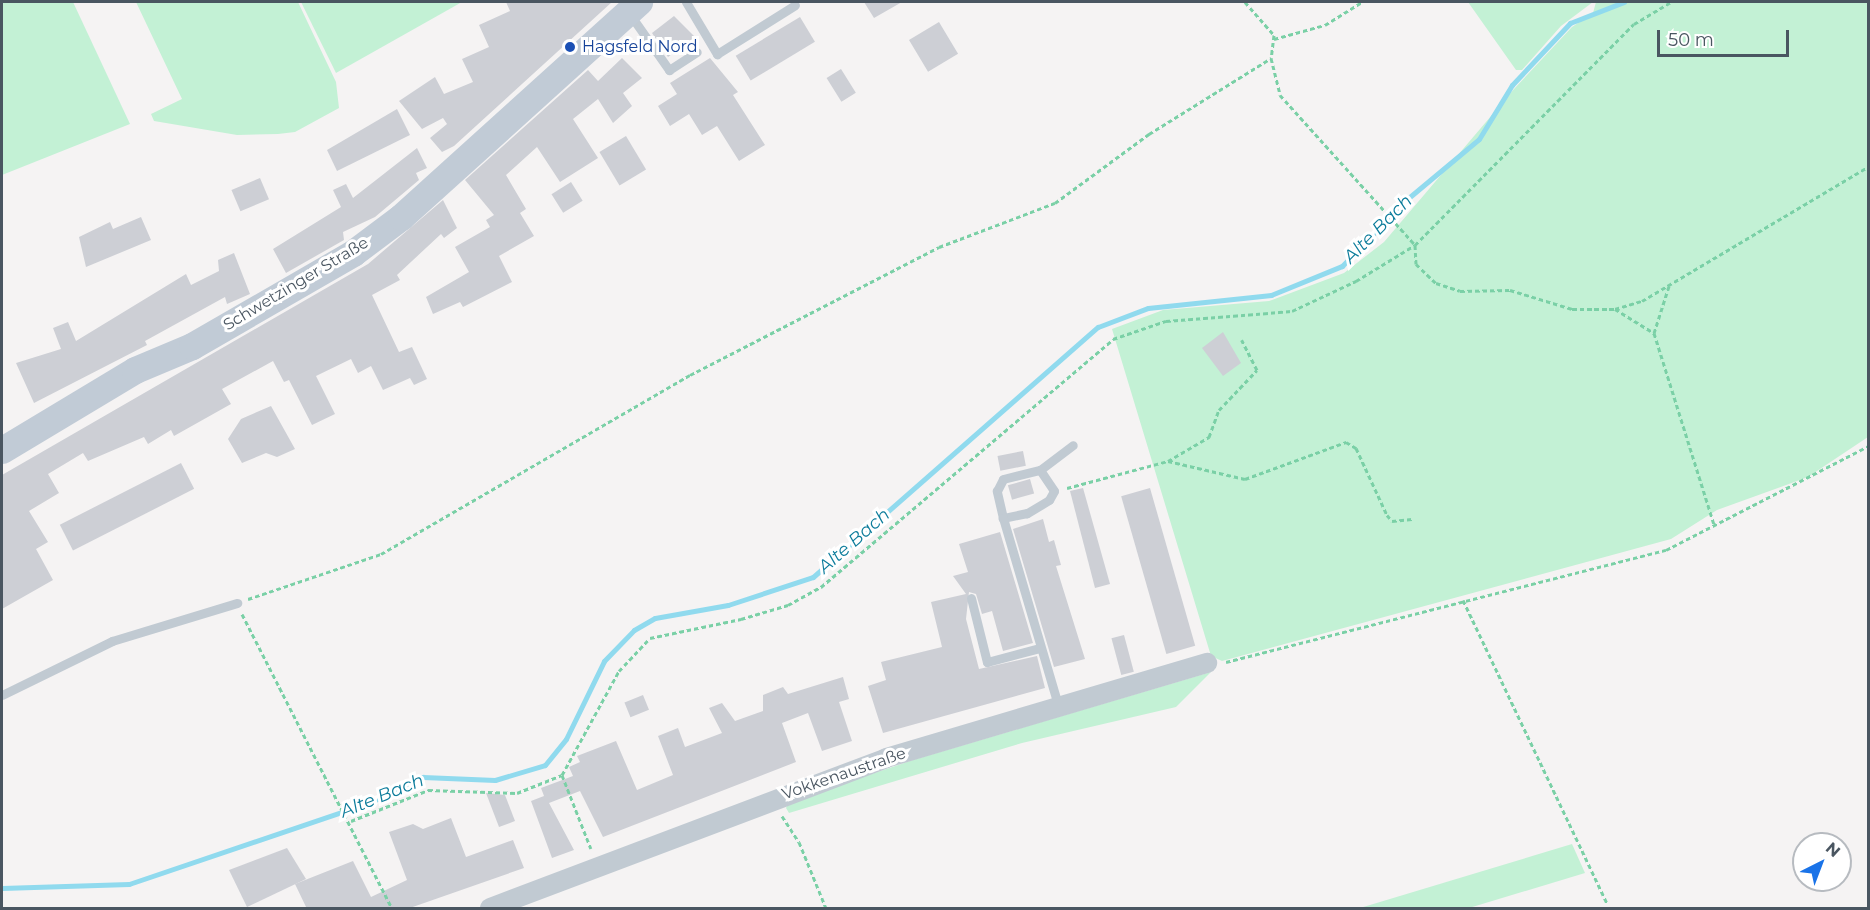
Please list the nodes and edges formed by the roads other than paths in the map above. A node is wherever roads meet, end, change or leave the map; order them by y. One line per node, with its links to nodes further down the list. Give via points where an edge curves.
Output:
1 (686, 2): 2 (lane, via 717,54)
2 (795, 5)
3 (634, 6): 4 (lane, via 669,70); 6 (main road, Schwetzinger Straße, via 401,217 353,253 192,345 86,398)
4 (697, 52)
5 (1073, 445): 7 (lane)
6 (2, 450)
7 (1040, 470): 8 (lane, via 1003,479 997,491); 8 (lane, via 1054,491 1040,508)
8 (1003, 518): 11 (lane)
9 (971, 598): 11 (lane, via 987,662)
10 (237, 603): 13 (lane, via 112,641)
11 (1040, 648): 14 (lane)
12 (1207, 663): 14 (street, Vokkenaustraße)
13 (2, 695)
14 (1059, 708): 15 (street, Vokkenaustraße, via 774,798)
15 (490, 909)

